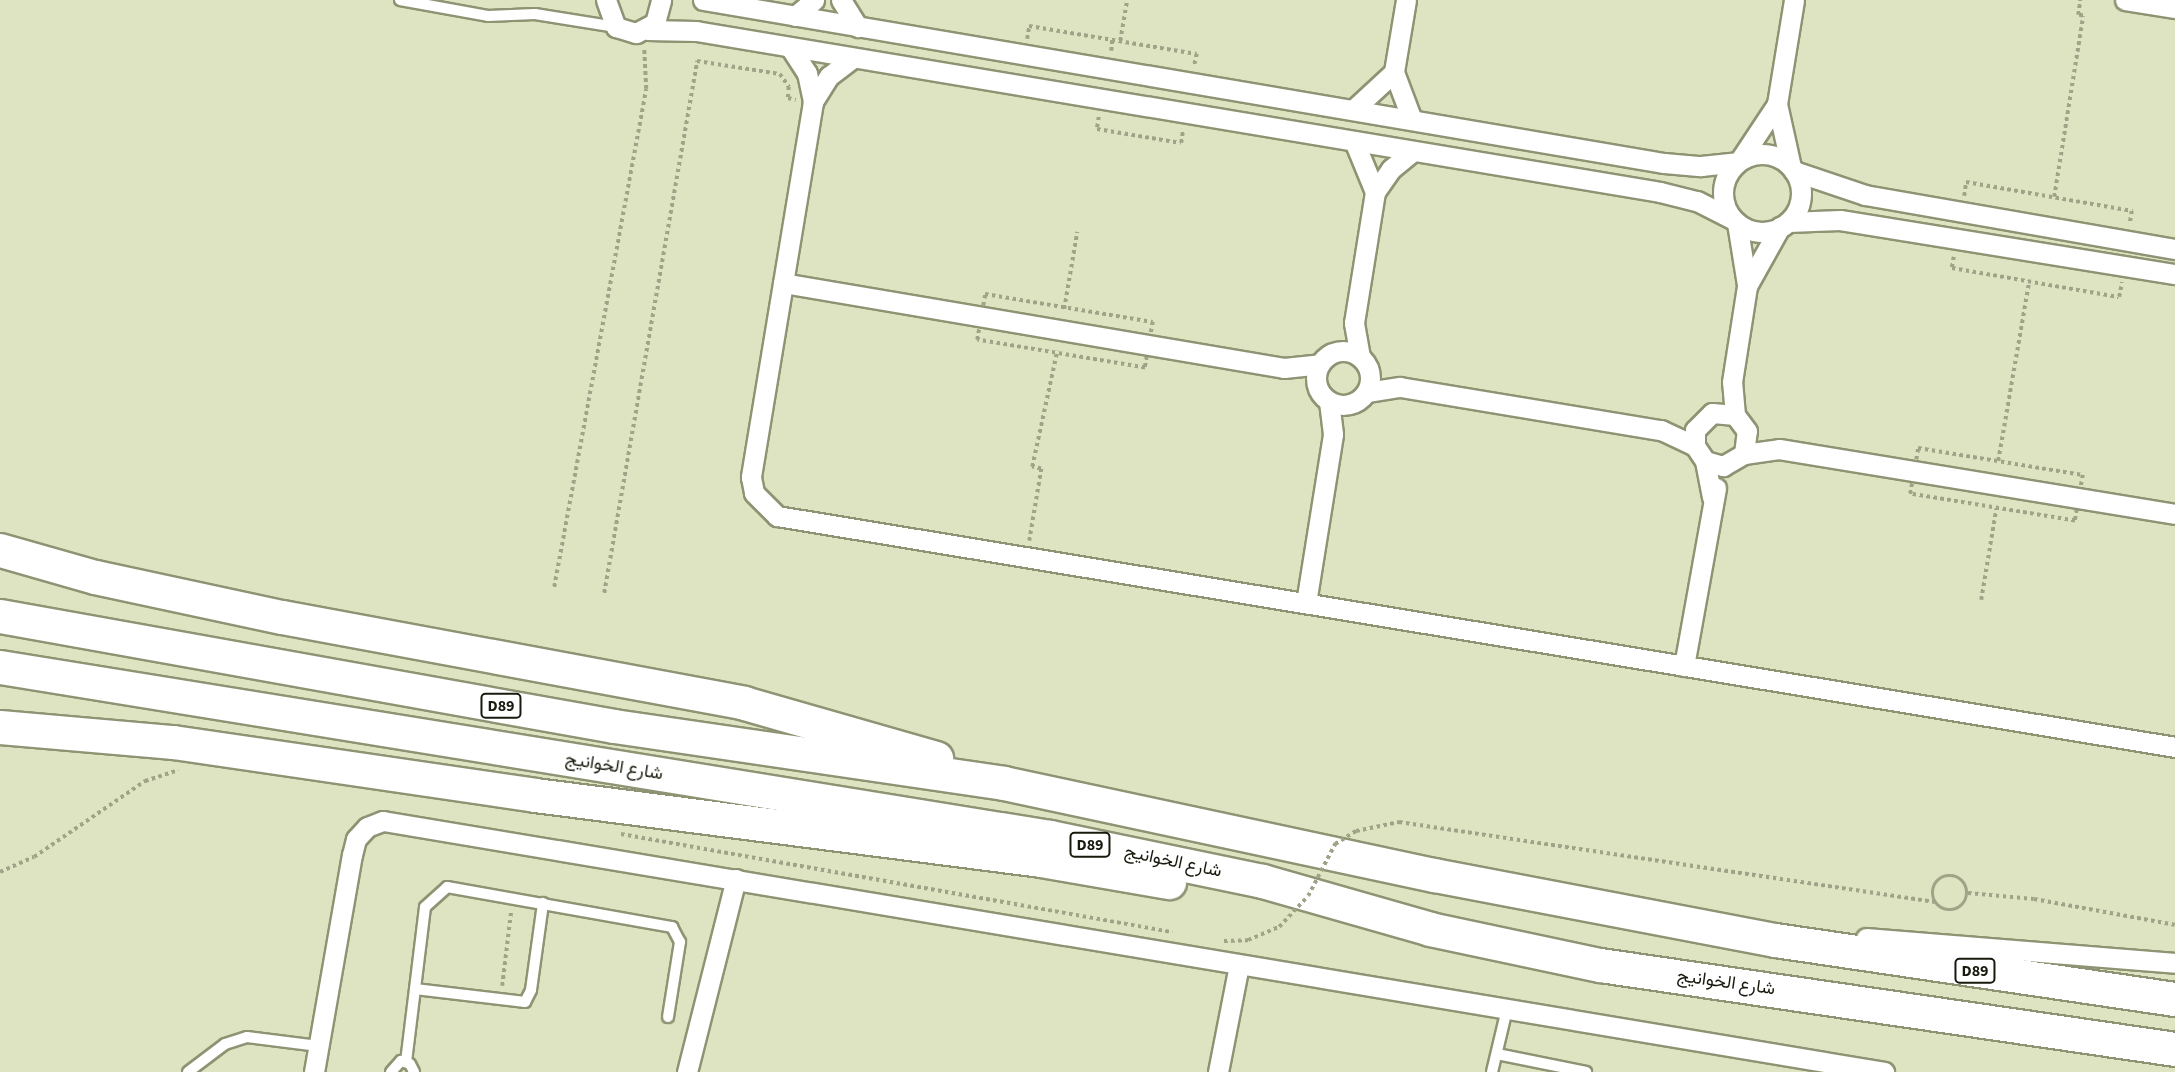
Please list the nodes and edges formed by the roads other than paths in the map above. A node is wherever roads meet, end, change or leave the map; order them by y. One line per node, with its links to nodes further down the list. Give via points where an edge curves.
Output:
1 (401, 0): 12 (lane, via 488,16 535,15)
2 (606, 0): 12 (street)
3 (661, 0): 14 (street, via 661,13)
4 (703, 0): 11 (street)
5 (814, 0): 11 (street)
6 (841, 0): 13 (street)
7 (1406, 0): 17 (street)
8 (1794, 0): 19 (street)
9 (2125, 0): 10 (street)
10 (2175, 8)
11 (795, 16): 13 (street)
12 (616, 27): 14 (street)
13 (858, 27): 20 (street)
14 (642, 32): 15 (street, via 696,31)
15 (790, 47): 16 (street); 18 (street, via 807,73)
16 (853, 58): 18 (street, via 829,76); 22 (street)
17 (1394, 72): 20 (street); 21 (street)
18 (813, 102): 31 (street)
19 (1777, 104): 24 (street); 25 (street)
20 (1353, 110): 21 (street)
21 (1412, 120): 24 (street, via 1683,166)
22 (1354, 141): 23 (street); 26 (street)
23 (1413, 151): 26 (street, via 1391,169); 27 (street, via 1679,195)
24 (1739, 161): 25 (street, via 1766,155); 27 (street, via 1723,189)
25 (1792, 169): 28 (street, via 1800,197); 29 (street, via 1846,191)
26 (1375, 191): 33 (street)
27 (1734, 220): 28 (street, via 1762,232); 32 (street)
28 (1784, 225): 30 (street, via 1840,220); 32 (street)
29 (2175, 249)
30 (2175, 274)
31 (783, 283): 36 (street); 53 (street, via 751,477 764,507 793,519)
32 (1747, 286): 37 (street)
33 (1354, 323): 34 (street); 35 (street)
34 (1327, 358): 35 (street); 36 (street); 38 (street)
35 (1365, 363): 39 (street); 40 (street)
36 (1284, 368): 38 (street)
37 (1731, 382): 43 (street); 44 (street)
38 (1317, 384): 41 (street)
39 (1400, 387): 40 (street); 45 (street)
40 (1367, 391): 42 (street)
41 (1329, 401): 42 (street); 46 (street)
42 (1350, 404): 46 (street)
43 (1705, 419): 44 (street); 45 (street); 48 (street)
44 (1741, 423): 47 (street); 49 (street)
45 (1661, 430): 48 (street)
46 (1333, 434): 53 (street)
47 (1779, 449): 49 (street); 51 (street)
48 (1700, 453): 49 (street); 50 (street)
49 (1737, 459): 50 (street)
50 (1712, 498): 55 (street)
51 (2175, 514)
52 (0, 550): 59 (highway, via 95,577 282,617 744,703 875,739)
53 (1306, 603): 55 (street)
54 (0, 616): 59 (highway, D89, via 614,726)
55 (1684, 666): 58 (street)
56 (0, 667): 61 (highway, شارع الخوانيج / D89, via 1050,837)
57 (0, 727): 61 (highway, via 173,742 535,795 1041,860 1165,882)
58 (2175, 747)
59 (1004, 783): 63 (highway, D89, via 1434,875)
60 (736, 879): 65 (street); 70 (street, via 400,822 383,821 367,827 356,839 352,855); 78 (street)
61 (1262, 881): 71 (highway, شارع الخوانيج / D89, via 1430,929 1600,965)
62 (543, 903): 66 (lane, via 447,887 430,898 423,917); 66 (lane, via 529,997 518,1004); 69 (lane, via 672,927 680,942)
63 (1775, 940): 64 (street, via 1825,935); 67 (highway, D89)
64 (2175, 963)
65 (1239, 965): 68 (street); 79 (street)
66 (415, 989): 73 (lane)
67 (2175, 999)
68 (1507, 1009): 72 (lane); 82 (street)
69 (668, 1017)
70 (318, 1046): 74 (lane, via 247,1037 225,1044); 75 (street)
71 (2175, 1049)
72 (1497, 1054): 80 (lane); 81 (lane)
73 (406, 1062): 76 (lane, via 396,1063); 77 (lane)
74 (187, 1072)
75 (314, 1072)
76 (391, 1072)
77 (414, 1072)
78 (687, 1072)
79 (1218, 1072)
80 (1492, 1072)
81 (1586, 1072)
82 (1884, 1072)

